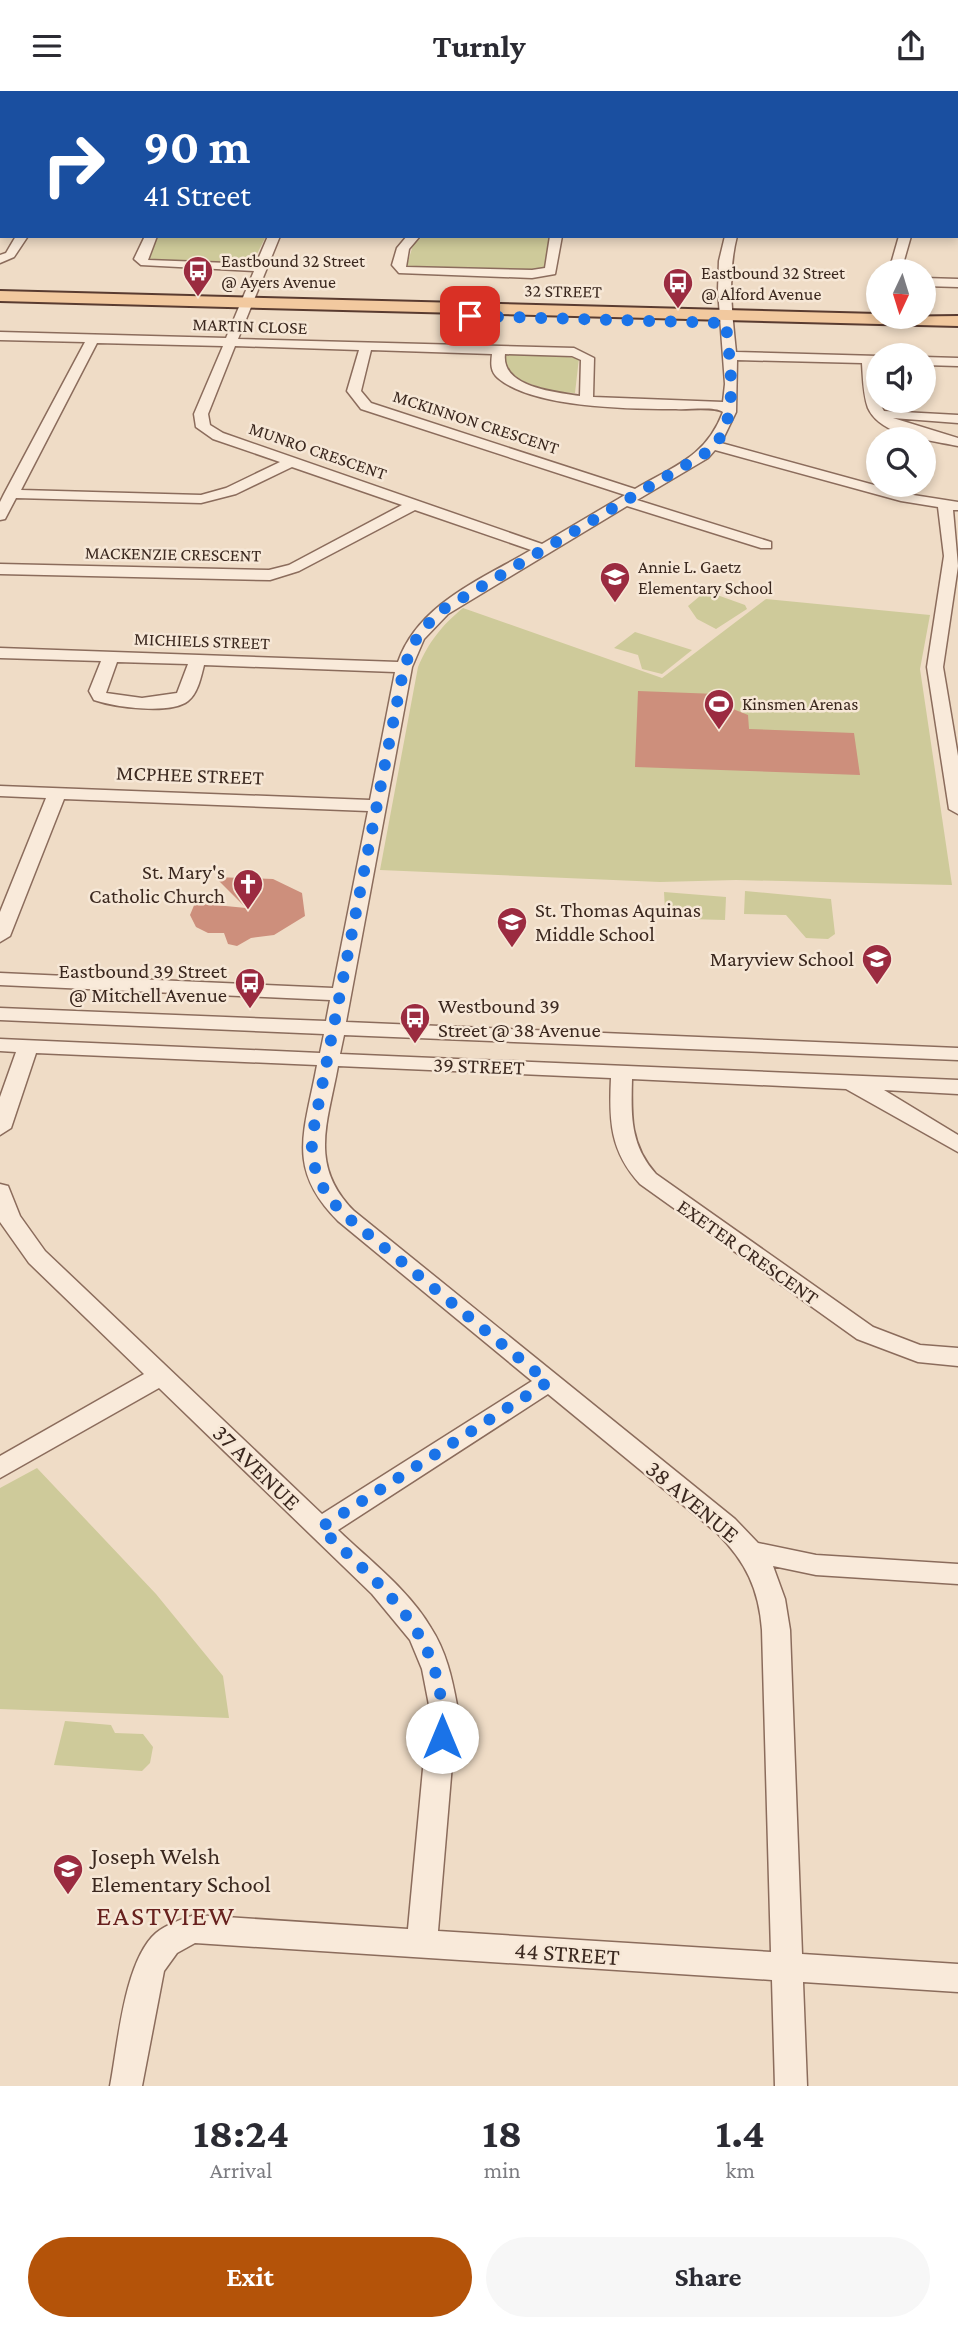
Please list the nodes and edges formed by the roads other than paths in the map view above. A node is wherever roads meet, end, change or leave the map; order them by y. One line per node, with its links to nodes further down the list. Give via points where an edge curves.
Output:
1 (21, 238): 8 (street, via 10,255)
2 (150, 238): 10 (street, via 141,257 145,263)
3 (273, 238): 10 (street, MUNRO CRESCENT)
4 (412, 238): 5 (street, via 402,251 400,269 532,274 551,271)
5 (556, 238)
6 (730, 238): 16 (street, via 724,262)
7 (904, 238): 9 (street)
8 (0, 259)
9 (898, 259)
10 (259, 268): 15 (street, MUNRO CRESCENT)
11 (936, 282): 12 (street)
12 (958, 282)
13 (0, 296): 15 (main road, 32 STREET)
14 (0, 303): 15 (main road, 32 STREET)
15 (244, 307): 16 (main road, 32 STREET); 21 (street, MUNRO CRESCENT)
16 (726, 319): 17 (main road, 32 STREET); 18 (main road, 32 STREET); 24 (street)
17 (958, 321)
18 (958, 328)
19 (0, 336): 20 (street, MARTIN CLOSE)
20 (93, 339): 21 (street, MARTIN CLOSE); 35 (street)
21 (229, 343): 22 (street, MARTIN CLOSE); 34 (street, MUNRO CRESCENT, via 200,423 211,433)
22 (366, 346): 23 (street, MARTIN CLOSE); 36 (street, MCKINNON CRESCENT, via 354,391 366,405)
23 (499, 350): 28 (street, via 497,366 506,378); 28 (street, MARTIN CLOSE, via 583,354 589,361)
24 (728, 356): 25 (street); 29 (street)
25 (866, 360)
26 (936, 361): 27 (street)
27 (958, 362)
28 (586, 400): 29 (street)
29 (730, 406): 33 (street, via 727,428)
30 (879, 414): 31 (street); 32 (street, via 895,425)
31 (958, 419)
32 (958, 442)
33 (715, 446): 36 (street, 38 AVENUE); 38 (street, via 880,491)
34 (291, 462): 35 (street, via 231,491 201,499); 37 (street, MUNRO CRESCENT)
35 (11, 494): 39 (street)
36 (631, 498): 40 (street); 41 (street, 38 AVENUE)
37 (413, 505): 41 (street, MUNRO CRESCENT); 42 (street, MACKENZIE CRESCENT, via 294,568 270,575)
38 (952, 505): 43 (street)
39 (0, 516)
40 (766, 545)
41 (542, 549): 47 (street, 38 AVENUE, via 435,616 413,642)
42 (0, 569)
43 (954, 578): 48 (street, via 935,667)
44 (0, 653): 45 (street, MICHIELS STREET)
45 (111, 657): 46 (street, MICHIELS STREET); 46 (street, via 98,694 108,700 152,702 182,698)
46 (197, 660): 47 (street, MICHIELS STREET)
47 (404, 667): 51 (street, 38 AVENUE)
48 (950, 715): 52 (street)
49 (0, 791): 50 (street, MCPHEE STREET)
50 (57, 793): 51 (street, MCPHEE STREET); 53 (street)
51 (377, 806): 55 (street, 38 AVENUE)
52 (958, 809)
53 (0, 936)
54 (0, 979): 55 (street)
55 (340, 994): 57 (street, 38 AVENUE)
56 (0, 1014): 57 (street, 39 STREET)
57 (333, 1028): 60 (street, 39 STREET); 61 (street, 38 AVENUE)
58 (0, 1045): 59 (street, 39 STREET)
59 (28, 1046): 61 (street, 39 STREET); 65 (street)
60 (958, 1054)
61 (327, 1059): 62 (street, 39 STREET); 70 (street, 38 AVENUE, via 312,1148 322,1188 346,1216)
62 (622, 1072): 63 (street, 39 STREET); 68 (street, EXETER CRESCENT, via 622,1141 631,1161 648,1179 865,1333 918,1353)
63 (838, 1081): 64 (street, 39 STREET); 66 (street, via 879,1096)
64 (958, 1087)
65 (0, 1128)
66 (958, 1145)
67 (0, 1191): 69 (street, 37 AVENUE, via 13,1224 37,1257)
68 (958, 1357)
69 (161, 1376): 71 (street); 72 (street, 37 AVENUE)
70 (548, 1382): 72 (street); 73 (street, 38 AVENUE)
71 (0, 1468)
72 (320, 1528): 75 (street, 37 AVENUE, via 410,1617 429,1650 440,1688 442,1737)
73 (753, 1552): 74 (street, via 816,1565); 76 (street, 38 AVENUE, via 767,1576 775,1613)
74 (958, 1574)
75 (422, 1944): 76 (street, 44 STREET); 78 (street, 44 STREET, via 209,1929 176,1935 157,1952 149,1970)
76 (788, 1967): 77 (street, 44 STREET); 79 (street, 38 AVENUE)
77 (958, 1978)
78 (126, 2086)
79 (791, 2086)

